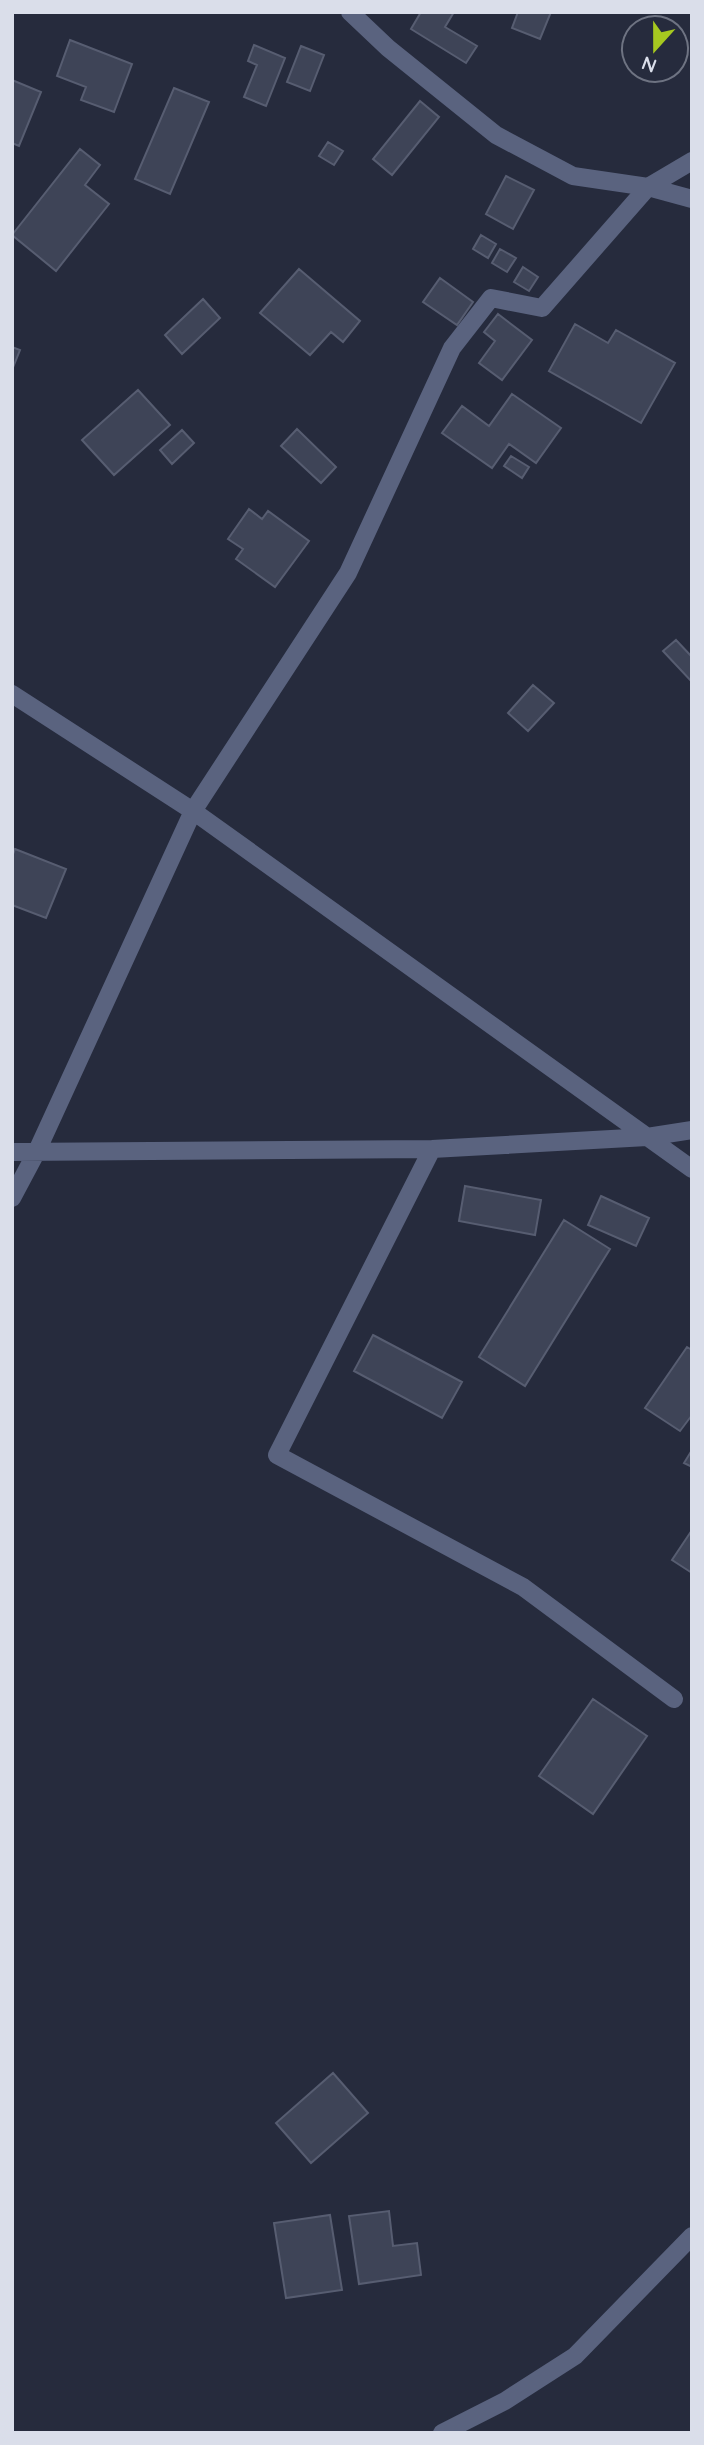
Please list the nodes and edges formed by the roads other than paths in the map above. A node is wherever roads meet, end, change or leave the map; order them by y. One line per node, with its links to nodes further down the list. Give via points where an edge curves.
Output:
1 (350, 12): 3 (street, via 496,135 573,176)
2 (692, 161): 3 (street)
3 (648, 187): 4 (street); 6 (street, via 542,308 491,298 452,348 348,573)
4 (692, 200)
5 (12, 694): 6 (street)
6 (192, 811): 8 (street); 10 (street)
7 (692, 1130): 8 (street)
8 (647, 1137): 9 (street); 12 (street)
9 (432, 1149): 10 (street); 14 (street, via 277,1455 523,1587)
10 (37, 1151): 11 (street); 13 (street)
11 (12, 1152)
12 (692, 1169)
13 (12, 1198)
14 (674, 1699)
15 (692, 2236): 16 (street, via 575,2356 505,2401)
16 (442, 2433)

